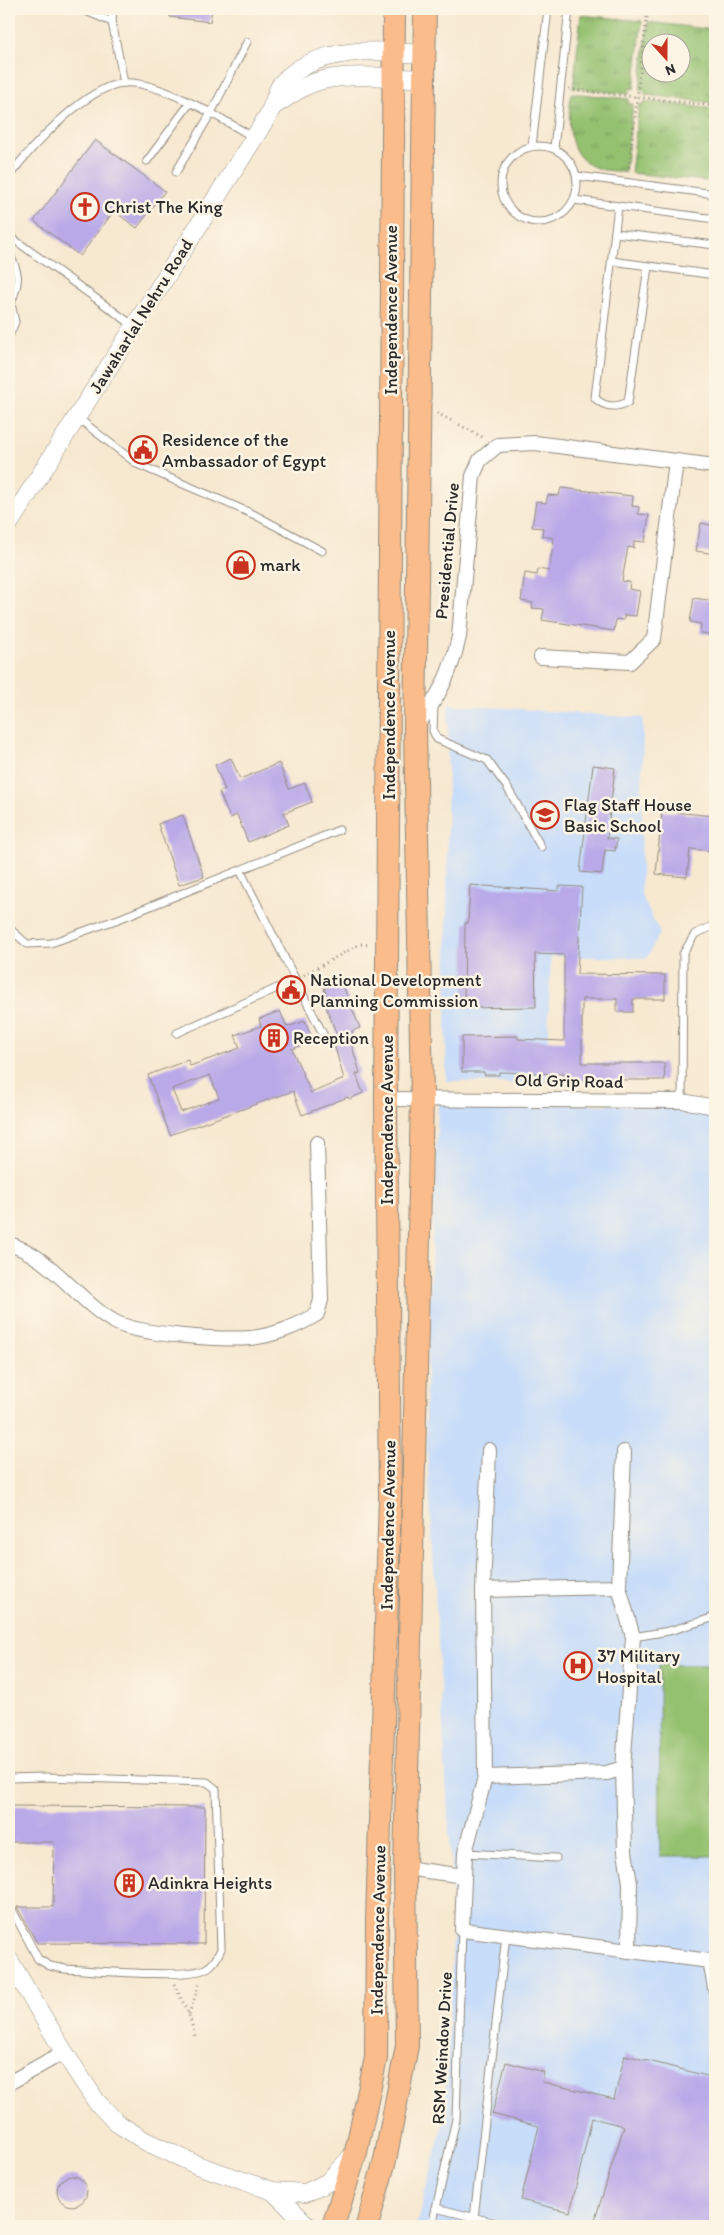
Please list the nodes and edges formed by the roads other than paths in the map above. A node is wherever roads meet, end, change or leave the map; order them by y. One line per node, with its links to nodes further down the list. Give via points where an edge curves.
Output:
1 (81, 9): 7 (lane)
2 (113, 9): 7 (lane)
3 (394, 9): 9 (highway, Independence Avenue)
4 (425, 9): 10 (highway, Independence Avenue)
5 (548, 9): 18 (lane)
6 (569, 9): 19 (lane)
7 (112, 22): 13 (lane)
8 (247, 42): 16 (lane)
9 (392, 51): 10 (street, Jawaharlal Nehru Road); 11 (highway, Independence Avenue); 15 (street, Jawaharlal Nehru Road, via 347,54 313,63 282,83)
10 (424, 55): 12 (highway, Independence Avenue)
11 (392, 78): 12 (street, Jawaharlal Nehru Road); 15 (street, Jawaharlal Nehru Road, via 322,80 300,88); 56 (highway, Independence Avenue)
12 (423, 79): 46 (highway, Independence Avenue)
13 (124, 83): 14 (lane, via 141,84); 22 (lane, via 106,87 68,113)
14 (190, 103): 16 (lane); 20 (lane)
15 (272, 107): 17 (street, Jawaharlal Nehru Road)
16 (211, 113): 17 (lane); 21 (lane)
17 (254, 138): 37 (street, Jawaharlal Nehru Road)
18 (532, 146): 19 (lane); 25 (lane, via 518,152 504,170 501,186 509,207 521,217 543,222 564,212)
19 (554, 148): 23 (lane, via 569,160)
20 (147, 161)
21 (176, 172)
22 (9, 176)
23 (577, 176): 24 (lane); 25 (lane)
24 (715, 194)
25 (574, 200): 26 (lane)
26 (618, 206): 27 (lane); 29 (lane)
27 (715, 219)
28 (9, 231): 30 (lane)
29 (615, 233): 31 (lane); 33 (lane)
30 (12, 238): 32 (lane); 37 (lane)
31 (715, 246)
32 (9, 253): 36 (lane, via 19,274 18,285)
33 (612, 261): 34 (lane); 34 (lane, via 595,398 601,404 611,406 628,402)
34 (648, 267): 35 (lane)
35 (715, 275)
36 (10, 300): 38 (lane, via 15,322)
37 (134, 326): 39 (street, Jawaharlal Nehru Road)
38 (9, 336)
39 (77, 417): 42 (street, Jawaharlal Nehru Road); 43 (lane, via 137,464 255,515)
40 (676, 461): 41 (street); 44 (street, via 654,639 630,662); 45 (street, Presidential Drive, via 535,443 498,445 480,460 473,476 459,637 454,661)
41 (715, 466)
42 (9, 524)
43 (322, 551)
44 (541, 657)
45 (434, 704): 46 (street, Presidential Drive); 48 (lane, via 433,732 437,740 488,760)
46 (415, 728): 55 (highway, Independence Avenue)
47 (339, 830): 49 (lane)
48 (541, 847)
49 (240, 870): 51 (lane, via 51,943 27,944); 52 (lane)
50 (715, 925): 57 (lane, via 695,934 683,954)
51 (9, 928)
52 (295, 980): 53 (lane); 54 (lane)
53 (177, 1033)
54 (324, 1036)
55 (422, 1098): 56 (street, Old Grip Road); 57 (street, Old Grip Road); 72 (highway, Independence Avenue)
56 (386, 1099): 83 (highway, Independence Avenue, via 390,1497 376,2058)
57 (682, 1101): 58 (street, Old Grip Road)
58 (715, 1107)
59 (317, 1143): 60 (street, via 321,1300 318,1314 280,1331 251,1338 131,1328 115,1322 43,1262)
60 (9, 1244)
61 (489, 1450): 64 (street)
62 (624, 1452): 63 (street)
63 (619, 1587): 64 (street); 66 (street)
64 (483, 1590): 68 (street)
65 (715, 1614): 66 (lane, via 712,1618 669,1631)
66 (633, 1637): 67 (street)
67 (623, 1768): 68 (street, via 607,1774); 77 (street, via 625,1852 630,1883)
68 (486, 1777): 70 (street)
69 (9, 1778): 74 (lane, via 207,1782 216,1789 221,1949 214,1962 204,1970 169,1973 50,1966 38,1959)
70 (466, 1853): 71 (lane); 73 (street)
71 (556, 1858)
72 (405, 1868): 73 (street); 89 (highway, Independence Avenue, via 407,2046 385,2160)
73 (464, 1876): 75 (street)
74 (9, 1904)
75 (462, 1930): 76 (street); 85 (lane, RSM Weindow Drive, via 456,2119)
76 (506, 1935): 77 (street); 86 (lane)
77 (629, 1951): 79 (street)
78 (9, 1960): 81 (street)
79 (713, 1962): 80 (street)
80 (715, 1988)
81 (64, 2052): 82 (street); 84 (street, via 96,2101 117,2123 197,2165)
82 (9, 2083)
83 (356, 2152): 84 (street, via 328,2182 306,2193); 88 (highway, Independence Avenue)
84 (273, 2192): 87 (street)
85 (436, 2208): 86 (lane); 90 (lane, RSM Weindow Drive)
86 (474, 2218): 91 (lane)
87 (308, 2226)
88 (333, 2226)
89 (367, 2226)
90 (432, 2226)
91 (508, 2226)

